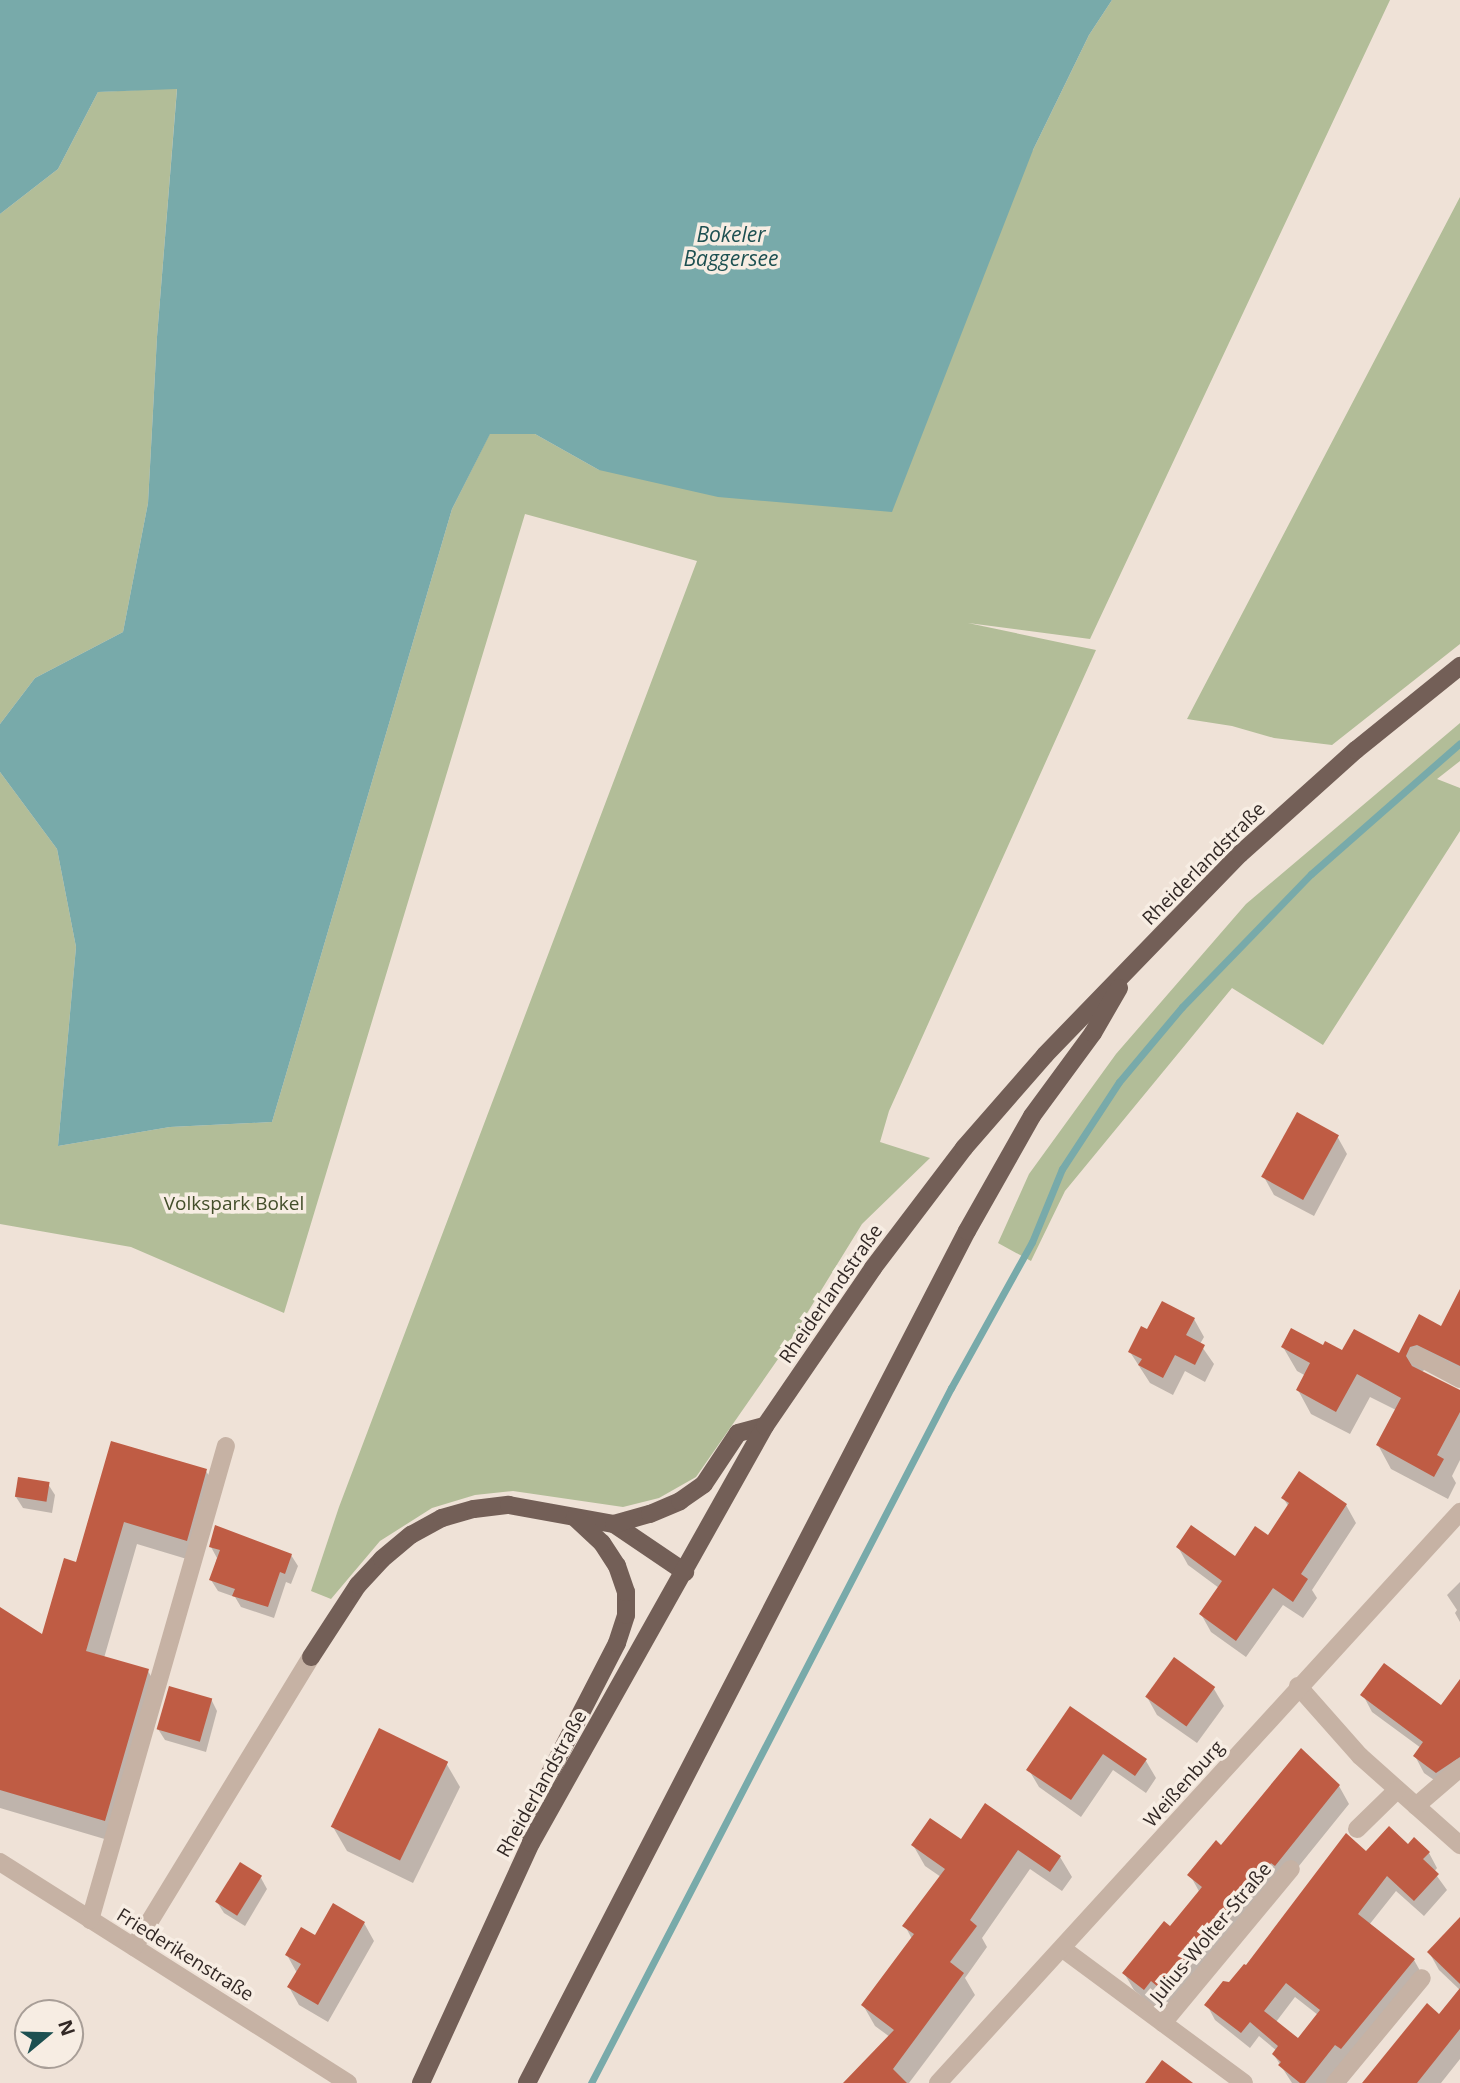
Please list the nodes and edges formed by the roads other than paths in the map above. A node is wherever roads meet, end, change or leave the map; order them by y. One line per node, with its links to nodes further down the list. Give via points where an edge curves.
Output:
1 (1460, 666): 2 (main road, Rheiderlandstraße, via 1356,750 1240,854)
2 (1130, 968): 5 (main road, Rheiderlandstraße, via 1045,1055 964,1148 873,1268); 28 (main road, via 1093,1033 1032,1116 967,1231)
3 (1417, 1356): 4 (street)
4 (1460, 1379)
5 (765, 1426): 9 (main road, via 738,1433 704,1484 680,1501); 10 (main road, Rheiderlandstraße)
6 (226, 1446): 21 (street)
7 (1460, 1512): 12 (street, Weißenburg)
8 (575, 1518): 9 (main road); 11 (main road, via 509,1505 453,1515 421,1529 358,1585); 17 (main road, via 602,1543 617,1566 626,1592 626,1615 617,1643 534,1804)
9 (614, 1524): 10 (main road)
10 (685, 1572): 17 (main road, Rheiderlandstraße)
11 (311, 1657): 22 (street)
12 (1298, 1686): 14 (street); 23 (street, Weißenburg)
13 (1460, 1768): 15 (street)
14 (1397, 1790): 15 (street); 16 (street)
15 (1416, 1806): 18 (street)
16 (1357, 1829)
17 (531, 1843): 26 (main road, Rheiderlandstraße)
18 (1460, 1845)
19 (0, 1862): 21 (street, Friederikenstraße)
20 (1291, 1870): 25 (street, Julius-Wolter-Straße)
21 (90, 1920): 22 (street, Friederikenstraße)
22 (134, 1947): 27 (street, Friederikenstraße)
23 (1063, 1949): 25 (street, Julius-Wolter-Straße); 29 (street, Weißenburg)
24 (1422, 1978): 31 (street)
25 (1163, 2023): 30 (street, Julius-Wolter-Straße)
26 (424, 2077)
27 (348, 2083)
28 (527, 2083)
29 (938, 2083)
30 (1244, 2083)
31 (1335, 2083)

